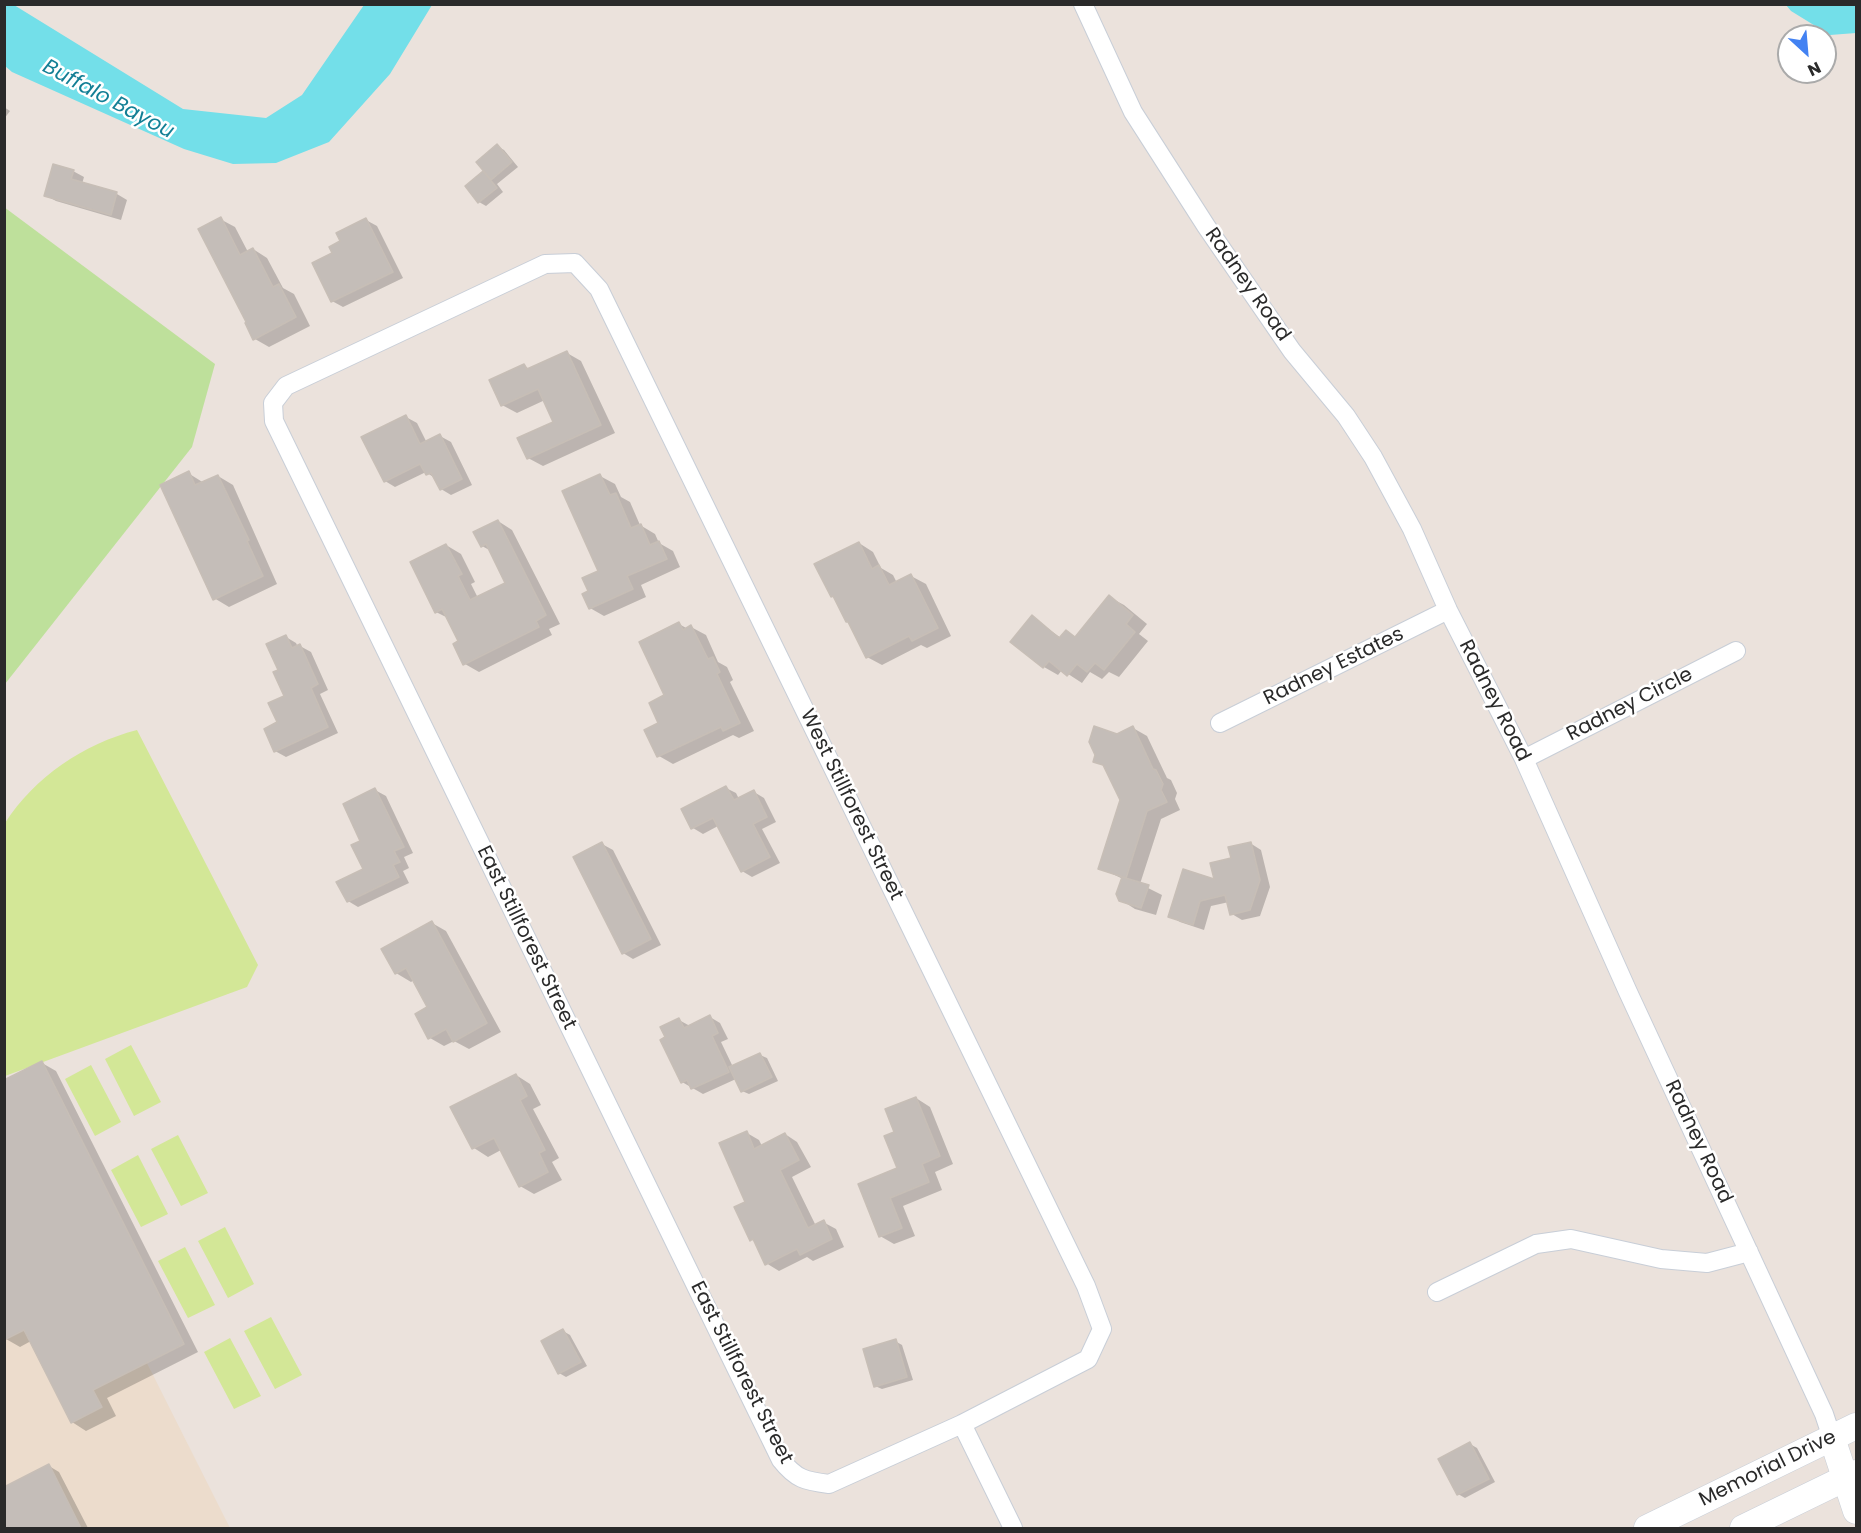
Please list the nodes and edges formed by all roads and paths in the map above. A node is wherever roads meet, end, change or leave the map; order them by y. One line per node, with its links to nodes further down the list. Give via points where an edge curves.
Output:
1 (1083, 4): 3 (street, Radney Road, via 1145,131 1292,351 1346,416 1373,458 1412,529)
2 (439, 313): 9 (street, West Stillforest Street, via 545,264 575,263 599,290 1086,1287 1102,1329 1088,1359); 9 (street, East Stillforest Street, via 286,386 273,403 274,421 781,1460 793,1475 829,1484)
3 (1448, 610): 5 (street, Radney Estates); 6 (street, Radney Road)
4 (1736, 651): 6 (street, Radney Circle)
5 (1220, 723)
6 (1524, 759): 7 (street, Radney Road)
7 (1749, 1252): 8 (street, via 1707,1263 1661,1259 1571,1239 1536,1244); 11 (street, Radney Road)
8 (1437, 1292)
9 (962, 1424): 14 (street)
10 (1857, 1426): 11 (main road, Memorial Drive)
11 (1832, 1438): 12 (main road); 15 (main road, Memorial Drive)
12 (1851, 1476): 13 (main road); 16 (main road)
13 (1857, 1511)
14 (1013, 1528)
15 (1647, 1528)
16 (1743, 1528)

